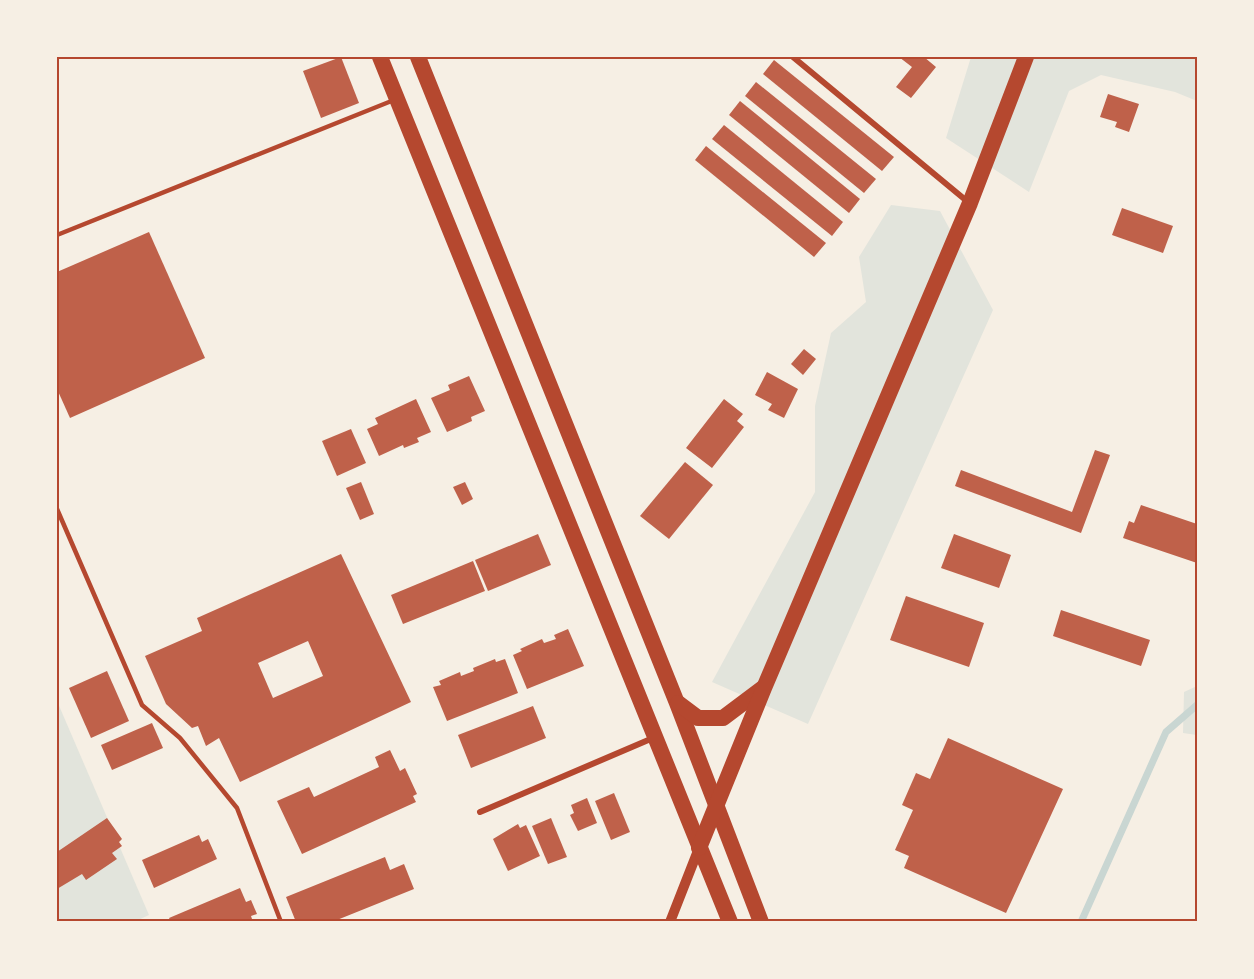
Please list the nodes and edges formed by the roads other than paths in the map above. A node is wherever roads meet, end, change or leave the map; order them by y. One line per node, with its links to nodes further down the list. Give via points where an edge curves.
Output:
1 (380, 57): 5 (highway)
2 (418, 57): 10 (highway)
3 (793, 57): 6 (street)
4 (1026, 57): 6 (highway)
5 (397, 99): 7 (lane); 11 (highway)
6 (970, 203): 9 (highway)
7 (57, 235)
8 (57, 509): 15 (lane, via 142,705 180,738 237,808)
9 (764, 688): 10 (highway, via 723,718 698,718); 12 (highway)
10 (677, 703): 12 (highway)
11 (655, 737): 13 (street); 14 (highway)
12 (717, 805): 14 (highway); 18 (highway)
13 (480, 812)
14 (699, 848): 16 (street); 17 (highway)
15 (281, 922)
16 (670, 922)
17 (730, 922)
18 (762, 922)

